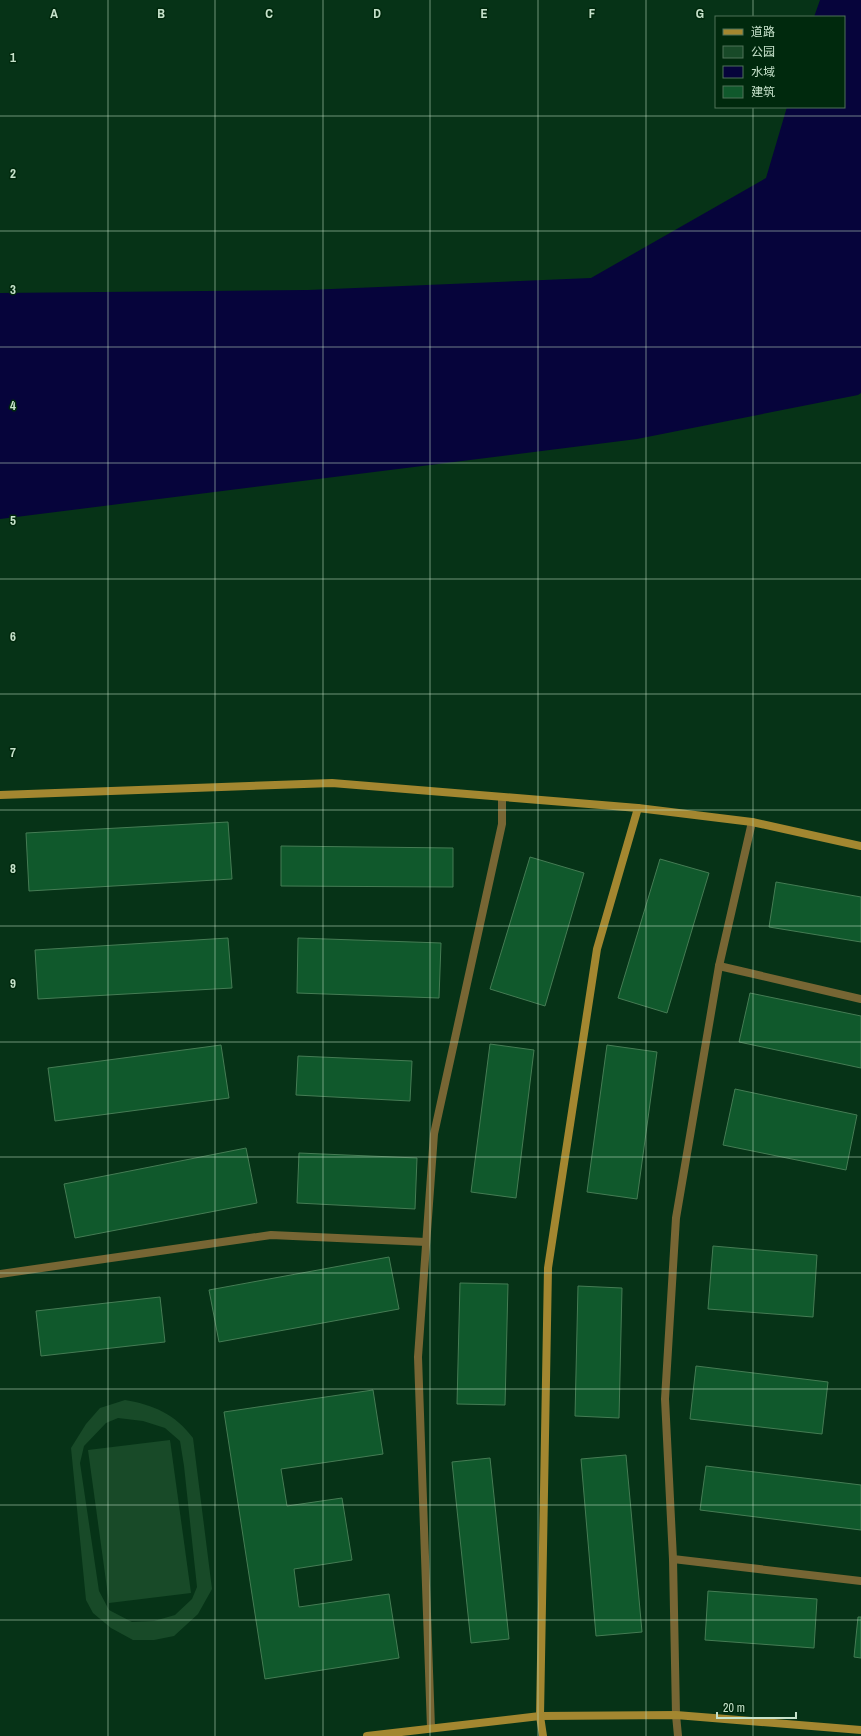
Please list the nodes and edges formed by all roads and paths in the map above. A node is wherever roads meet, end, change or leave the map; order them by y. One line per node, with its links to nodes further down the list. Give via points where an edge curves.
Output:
1 (0, 795): 2 (street, via 332,783)
2 (502, 797): 3 (street); 8 (street, via 502,824 434,1134)
3 (638, 808): 4 (street); 13 (street, via 598,949 548,1268)
4 (752, 822): 5 (street); 6 (street)
5 (861, 846)
6 (719, 966): 7 (street); 10 (street, via 676,1218 665,1399)
7 (861, 999)
8 (426, 1242): 9 (street, via 271,1235); 14 (street, via 418,1357)
9 (0, 1274)
10 (673, 1559): 11 (street); 12 (street)
11 (861, 1581)
12 (676, 1715): 13 (street); 15 (street); 18 (street)
13 (540, 1716): 14 (street); 17 (street)
14 (432, 1728): 16 (street)
15 (861, 1730)
16 (367, 1736)
17 (543, 1736)
18 (678, 1736)

